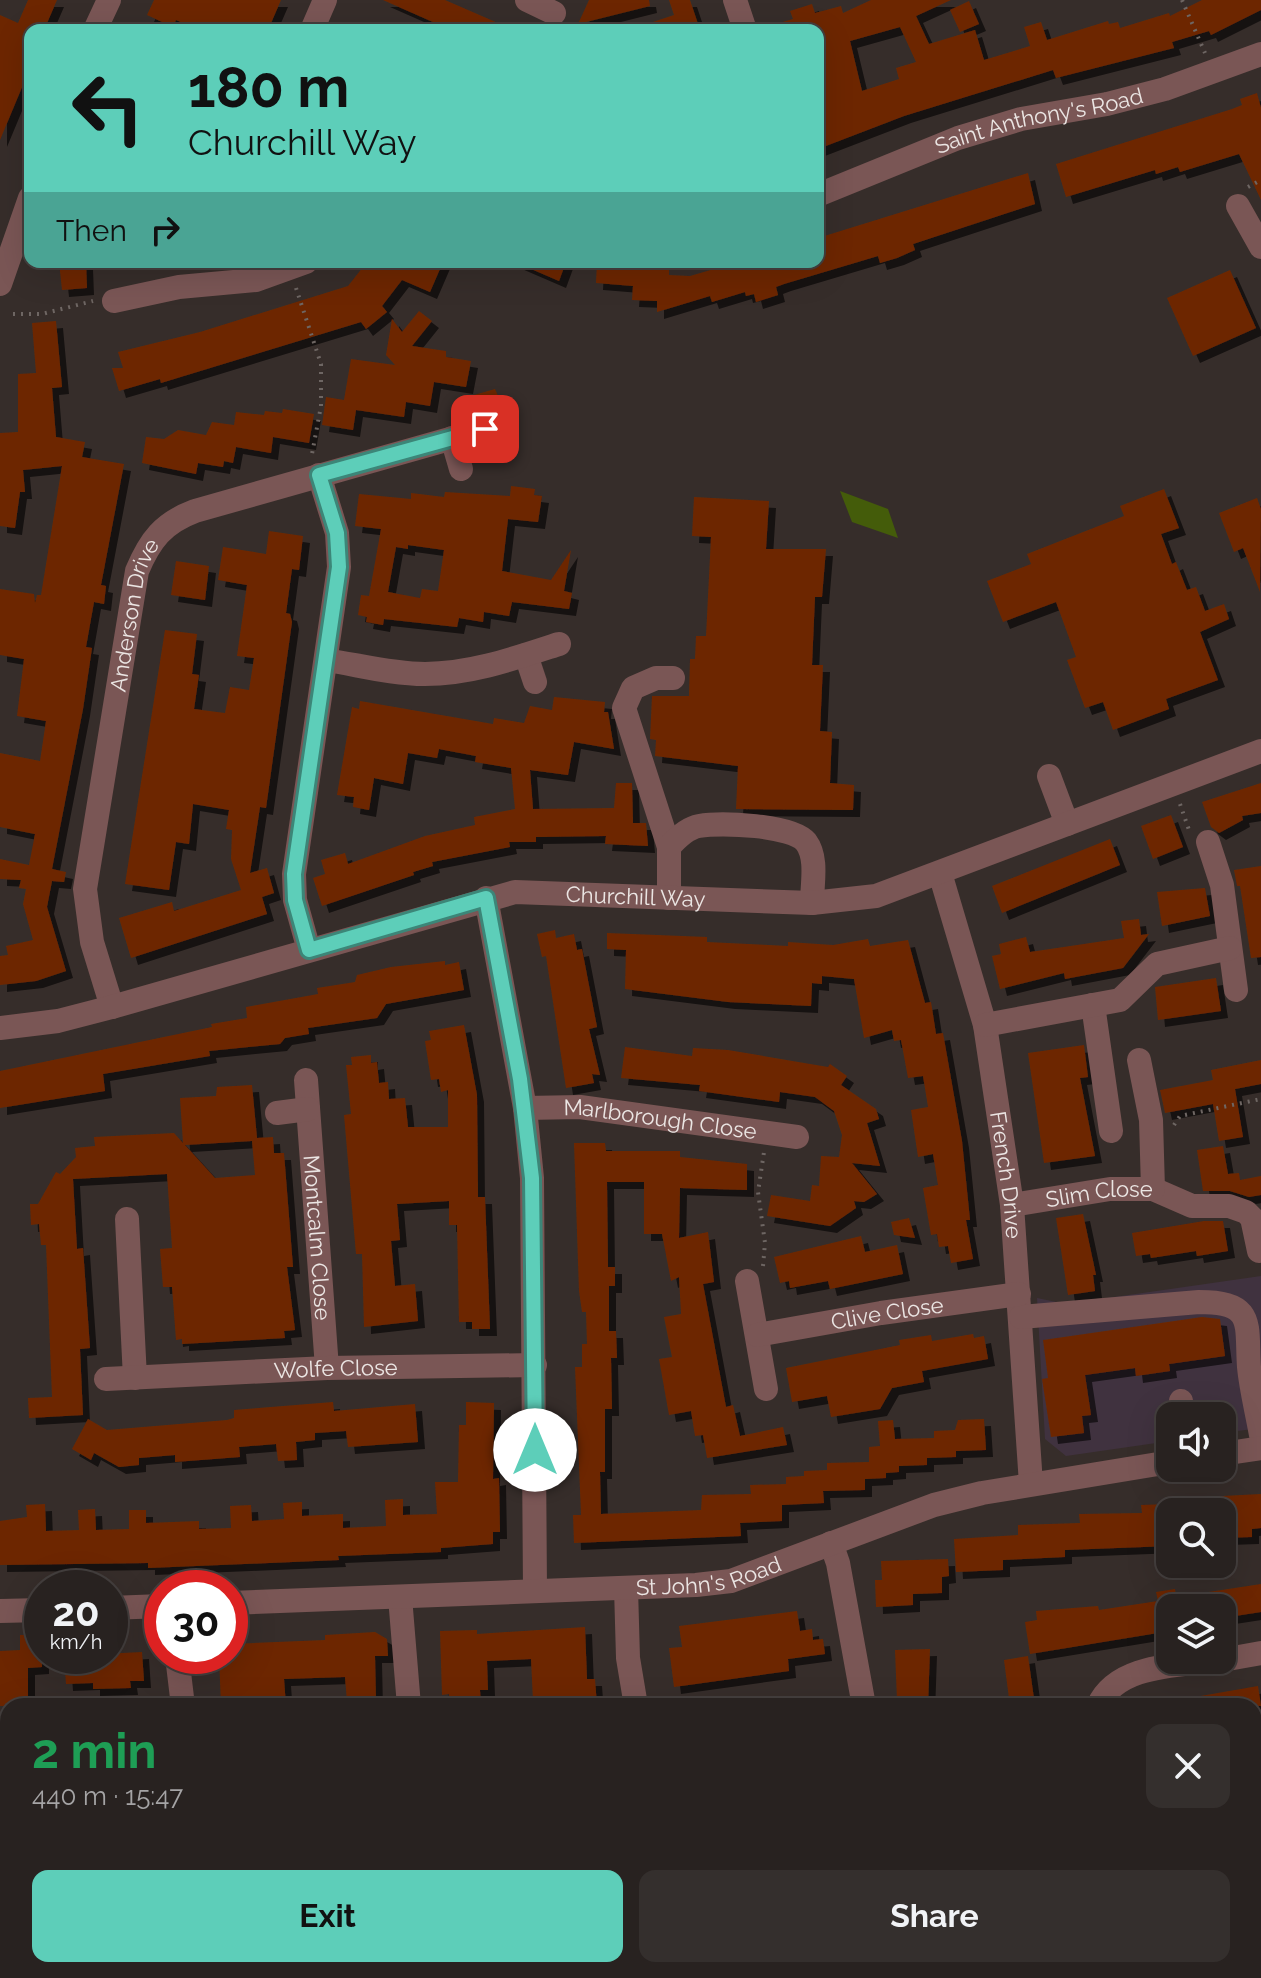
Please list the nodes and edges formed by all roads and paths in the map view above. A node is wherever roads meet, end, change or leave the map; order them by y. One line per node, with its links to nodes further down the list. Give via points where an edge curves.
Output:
1 (109, 0): 7 (street)
2 (325, 0): 8 (street)
3 (527, 0): 6 (street)
4 (735, 0): 9 (street)
5 (1182, 0): 11 (path)
6 (554, 13)
7 (102, 24)
8 (315, 24)
9 (743, 24)
10 (1261, 54): 11 (street, Saint Anthony's Road)
11 (1214, 74): 13 (street, Saint Anthony's Road, via 958,138)
12 (1261, 180): 14 (path)
13 (824, 193)
14 (1242, 197): 16 (street)
15 (24, 215): 19 (street)
16 (1261, 247)
17 (292, 268): 20 (street, via 256,280 190,285)
18 (298, 268): 25 (path, via 321,364 321,406 310,464)
19 (0, 284)
20 (114, 301): 21 (path)
21 (13, 314)
22 (485, 429): 23 (street, Anderson Drive)
23 (452, 438): 24 (street); 25 (street, Anderson Drive)
24 (461, 469)
25 (317, 476): 28 (street, via 339,549); 44 (street, Anderson Drive, via 176,518 148,544 137,571 85,889 92,942)
26 (559, 644): 27 (street)
27 (526, 655): 28 (street, via 469,670 424,674); 30 (street)
28 (326, 660): 41 (street, via 294,874 295,900)
29 (673, 678): 35 (street, via 656,678 633,688 624,708)
30 (535, 682)
31 (1261, 751): 33 (street, Churchill Way)
32 (1049, 776): 33 (street)
33 (1067, 824): 36 (street, Churchill Way)
34 (1208, 842): 40 (street, via 1222,885)
35 (669, 847): 38 (street); 39 (street, via 699,826 791,831 808,845 812,856)
36 (940, 873): 39 (street, Churchill Way, via 876,896); 45 (street, French Drive)
37 (486, 898): 38 (street, Churchill Way, via 546,891); 41 (street, Churchill Way); 50 (street)
38 (669, 898): 39 (street, Churchill Way)
39 (812, 903)
40 (1230, 948): 42 (street); 43 (street, via 1157,964 1120,1000)
41 (309, 950): 44 (street, Churchill Way)
42 (1236, 990)
43 (1093, 1005): 45 (street); 53 (street)
44 (112, 1007): 46 (street, Churchill Way)
45 (985, 1025): 58 (street, French Drive)
46 (0, 1028)
47 (1139, 1060): 55 (street, Slim Close)
48 (306, 1080): 51 (street, Montcalm Close)
49 (1261, 1099): 55 (path, via 1180,1116 1173,1127)
50 (525, 1108): 54 (street, Marlborough Close, via 580,1107); 64 (street, via 534,1228)
51 (308, 1109): 52 (street); 65 (street, Montcalm Close)
52 (277, 1113)
53 (1111, 1131)
54 (766, 1133): 56 (street, Marlborough Close); 61 (path, via 758,1192 765,1243 762,1282)
55 (1151, 1133): 57 (street, Slim Close)
56 (797, 1137)
57 (1153, 1189): 58 (street, Slim Close, via 1110,1189); 60 (street, via 1192,1206 1229,1206 1246,1212)
58 (1012, 1205): 62 (street, French Drive)
59 (127, 1219): 66 (street)
60 (1259, 1251)
61 (748, 1285): 63 (street)
62 (1020, 1306): 63 (street, Clive Close, via 881,1313); 69 (street, Clive Close, via 1227,1305 1250,1329 1249,1368); 73 (street, French Drive)
63 (757, 1335): 68 (street)
64 (535, 1365): 65 (street, Wolfe Close); 76 (street)
65 (327, 1368): 66 (street, Wolfe Close)
66 (135, 1378): 67 (street, Wolfe Close)
67 (106, 1379)
68 (766, 1389)
69 (1261, 1435)
70 (1261, 1448): 71 (street)
71 (1236, 1452)
72 (1156, 1464): 73 (street, St John's Road)
73 (1031, 1484): 74 (street, St John's Road, via 934,1505)
74 (831, 1543): 75 (street, St John's Road, via 731,1581); 88 (street)
75 (626, 1588): 76 (street, St John's Road); 87 (street)
76 (535, 1591): 77 (street, St John's Road)
77 (400, 1597): 78 (street, St John's Road); 86 (street)
78 (248, 1602)
79 (24, 1610): 80 (street)
80 (0, 1611)
81 (1261, 1653): 82 (street)
82 (1236, 1657)
83 (1156, 1672): 89 (street, via 1125,1677)
84 (179, 1674): 85 (street)
85 (182, 1698)
86 (408, 1698)
87 (635, 1698)
88 (863, 1698)
89 (1102, 1698)

